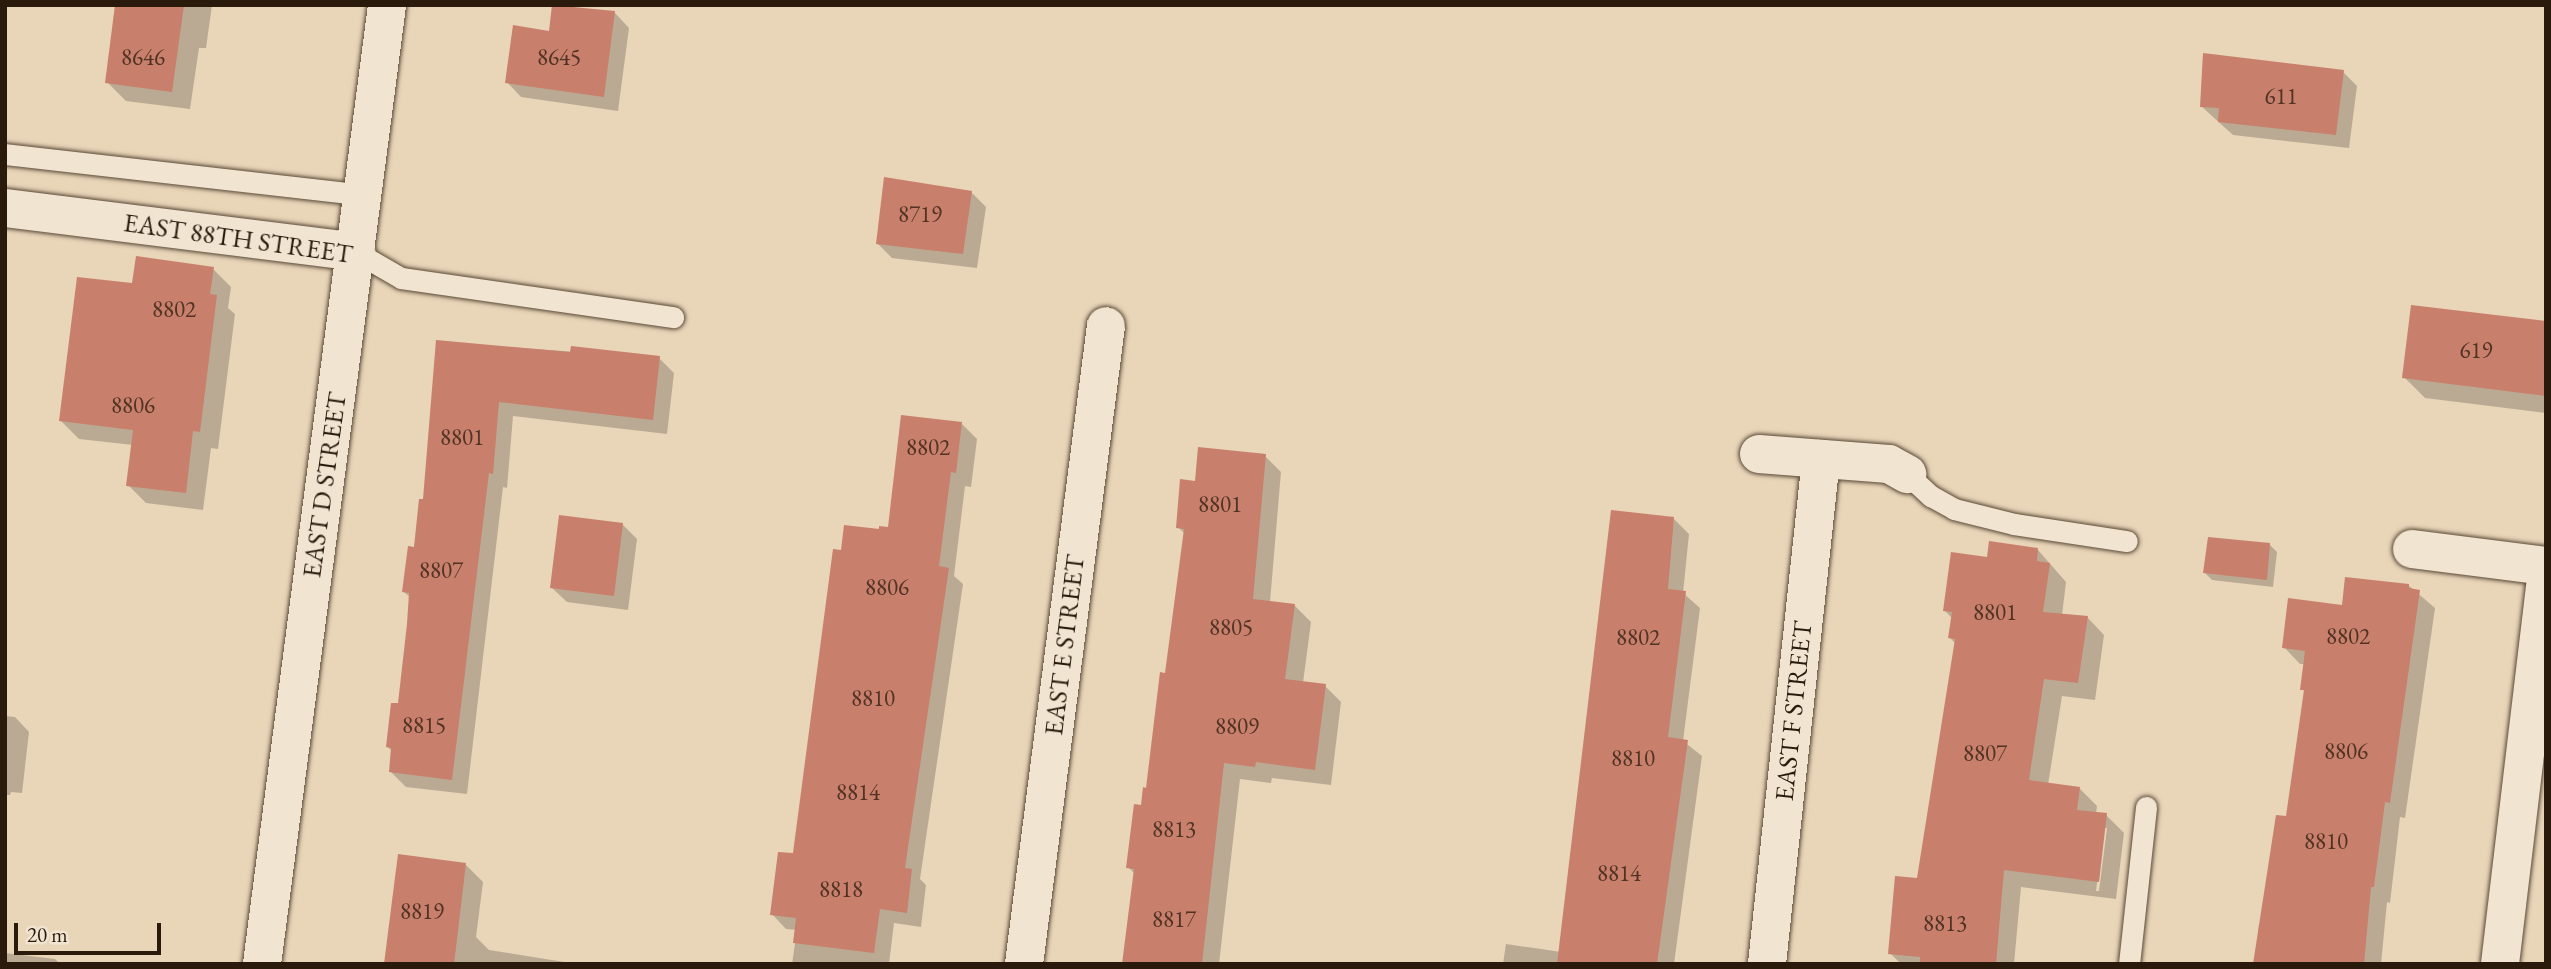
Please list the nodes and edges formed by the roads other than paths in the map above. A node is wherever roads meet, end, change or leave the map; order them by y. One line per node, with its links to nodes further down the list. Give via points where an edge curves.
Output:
1 (387, 5): 3 (street, EAST D STREET)
2 (5, 154): 3 (lane)
3 (363, 195): 5 (street, EAST D STREET)
4 (5, 208): 5 (street, EAST 88TH STREET)
5 (356, 252): 6 (lane, EAST 88TH STREET, via 401,278); 16 (street, EAST D STREET)
6 (673, 317)
7 (1105, 326): 17 (street, EAST E STREET)
8 (1759, 454): 9 (street)
9 (1821, 458): 10 (street, via 1889,464); 18 (street, EAST F STREET)
10 (1907, 474): 11 (lane, via 1954,509 2014,524)
11 (2127, 541)
12 (2412, 549): 13 (street)
13 (2546, 566)
14 (2546, 576): 20 (street)
15 (2146, 807): 19 (lane)
16 (262, 964)
17 (1024, 964)
18 (1767, 964)
19 (2129, 964)
20 (2500, 964)

